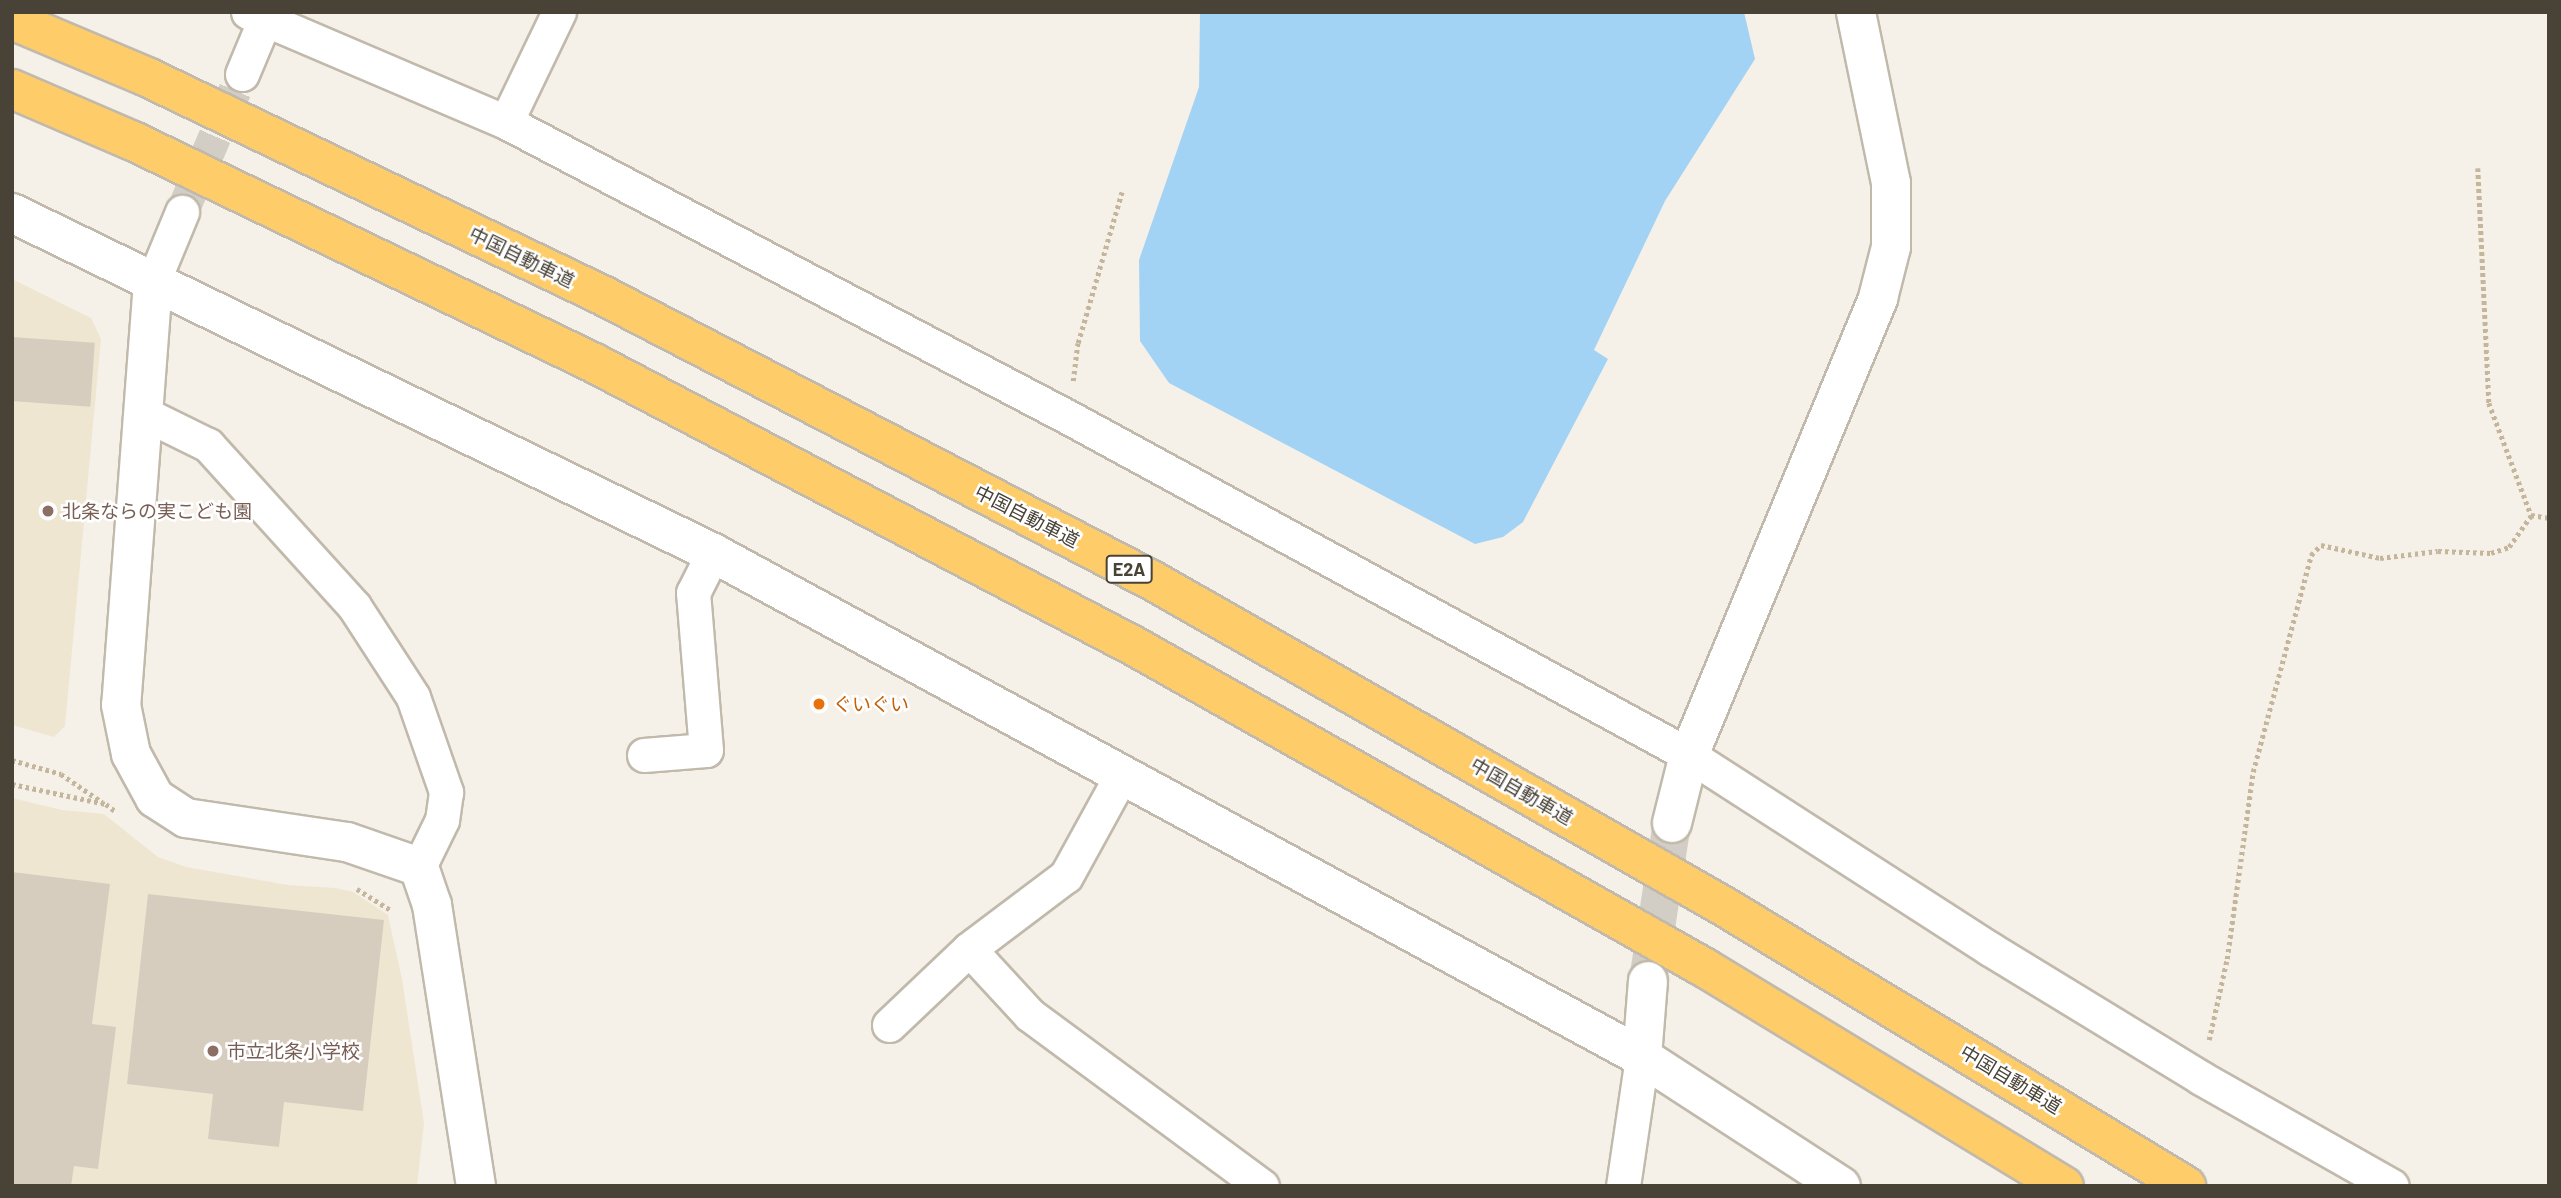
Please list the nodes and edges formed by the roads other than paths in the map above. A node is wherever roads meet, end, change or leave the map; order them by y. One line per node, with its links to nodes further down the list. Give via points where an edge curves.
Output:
1 (559, 12): 7 (street)
2 (1856, 12): 14 (street, via 1891,183 1891,247 1878,298)
3 (257, 16): 5 (street); 7 (street)
4 (22, 24): 27 (highway, 中国自動車道 / E2A, via 147,77 604,296 1155,582 1726,907)
5 (242, 74)
6 (12, 89): 26 (highway, via 134,141 594,363 1135,646 1705,968)
7 (506, 122): 14 (street, via 1068,417)
8 (183, 212): 10 (street)
9 (12, 213): 10 (street)
10 (153, 282): 11 (street); 12 (street)
11 (145, 414): 17 (street, via 208,445 354,606 413,697 446,792 442,820); 17 (street, via 121,705 131,754 155,798 186,818 347,842)
12 (713, 552): 13 (street, via 693,593 706,750); 15 (street)
13 (644, 755)
14 (1689, 755): 16 (street); 28 (street, via 1990,949 2201,1078)
15 (1122, 774): 18 (street, via 1066,876); 21 (street)
16 (1672, 823)
17 (419, 867): 22 (street, via 434,919)
18 (970, 949): 20 (street); 23 (street, via 1030,1015)
19 (1648, 981): 21 (street)
20 (889, 1025)
21 (1642, 1057): 24 (street); 25 (street)
22 (476, 1186)
23 (1262, 1186)
24 (1623, 1186)
25 (1841, 1186)
26 (2064, 1186)
27 (2186, 1186)
28 (2392, 1186)

